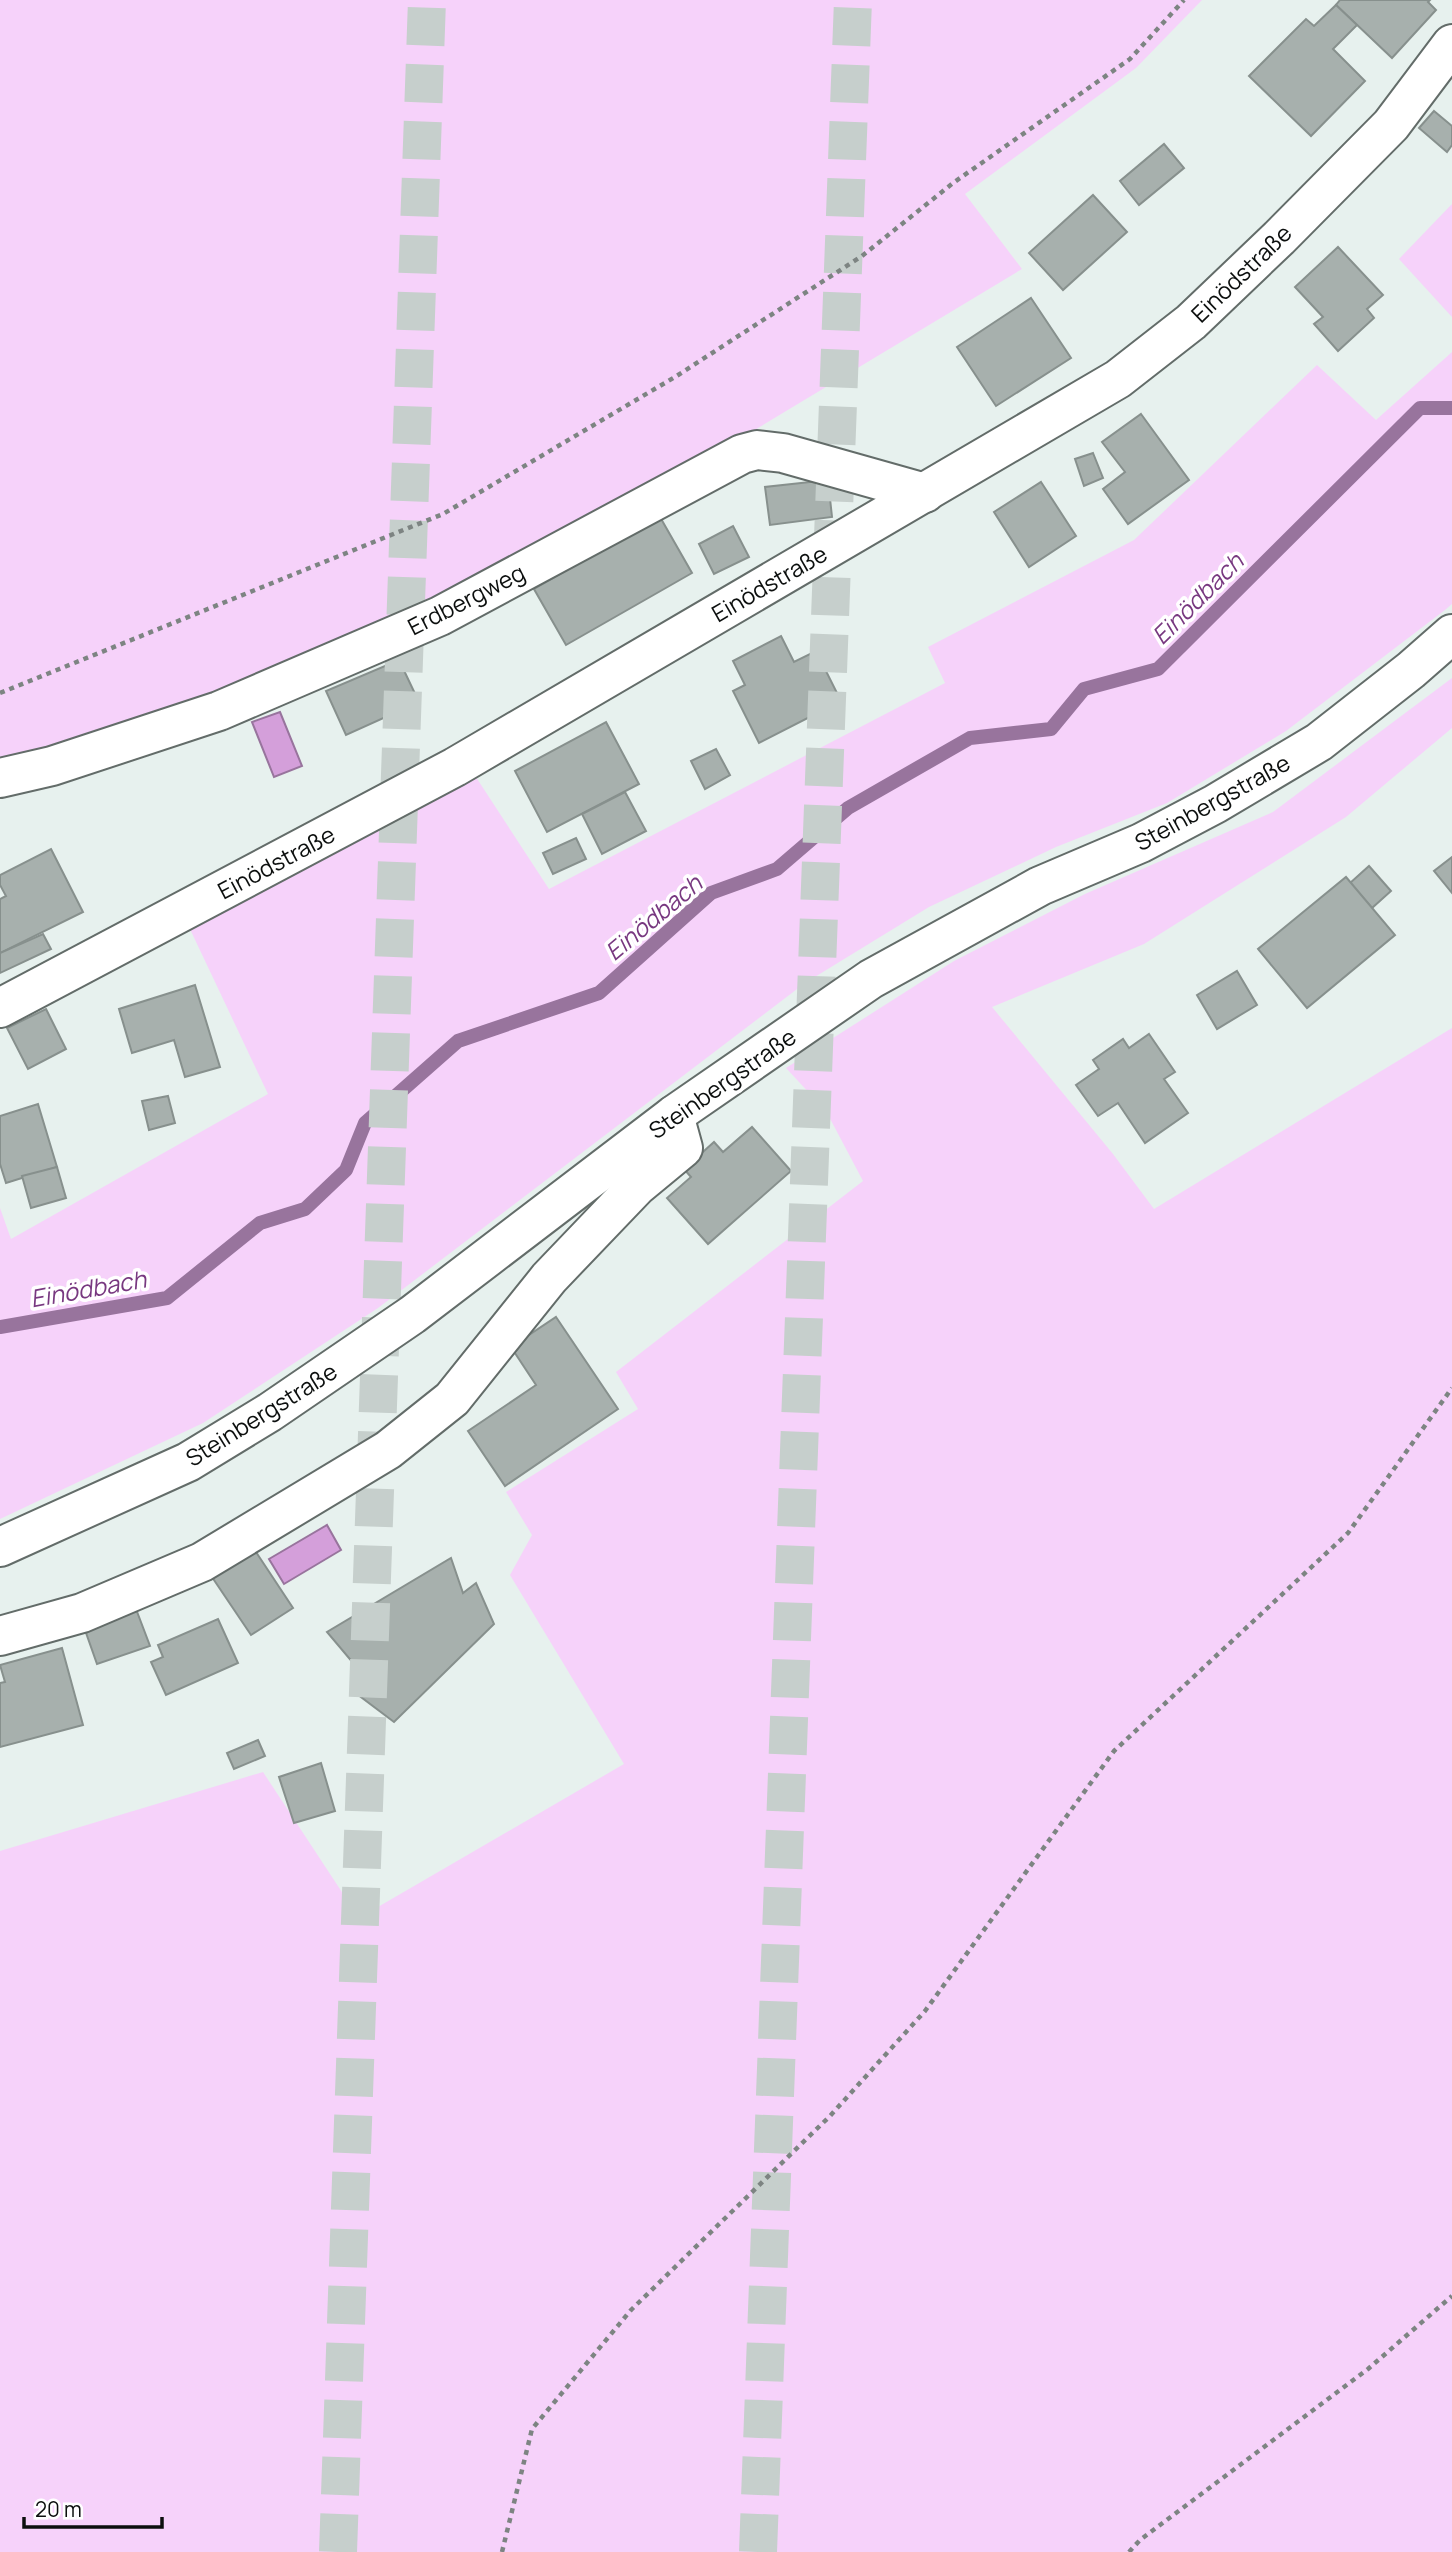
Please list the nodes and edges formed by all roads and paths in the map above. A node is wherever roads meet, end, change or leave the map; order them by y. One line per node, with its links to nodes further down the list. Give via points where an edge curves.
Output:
1 (1184, 0): 5 (path, via 1129,59 953,183 862,256 675,377 443,514)
2 (1452, 44): 3 (street, Einödstraße, via 1391,125 1191,322 1118,379)
3 (925, 493): 6 (street, Erdbergweg, via 783,453 757,450 742,454 440,616 219,711 52,766); 7 (street, Einödstraße, via 455,767)
4 (1452, 635): 8 (street, Steinbergstraße, via 1319,742 1215,804 1141,843 1040,886 871,979)
5 (0, 693)
6 (0, 778)
7 (0, 1008)
8 (674, 1115): 10 (street, Steinbergstraße, via 412,1315 270,1412 188,1462); 11 (street, via 683,1148 638,1186 549,1278 452,1399 388,1450 202,1562 82,1613)
9 (1452, 1388): 13 (path, via 1348,1532 1114,1751 925,2011 830,2116 631,2310 532,2429)
10 (0, 1547)
11 (0, 1636)
12 (1452, 2296): 14 (path, via 1368,2369)
13 (502, 2552)
14 (1129, 2552)

